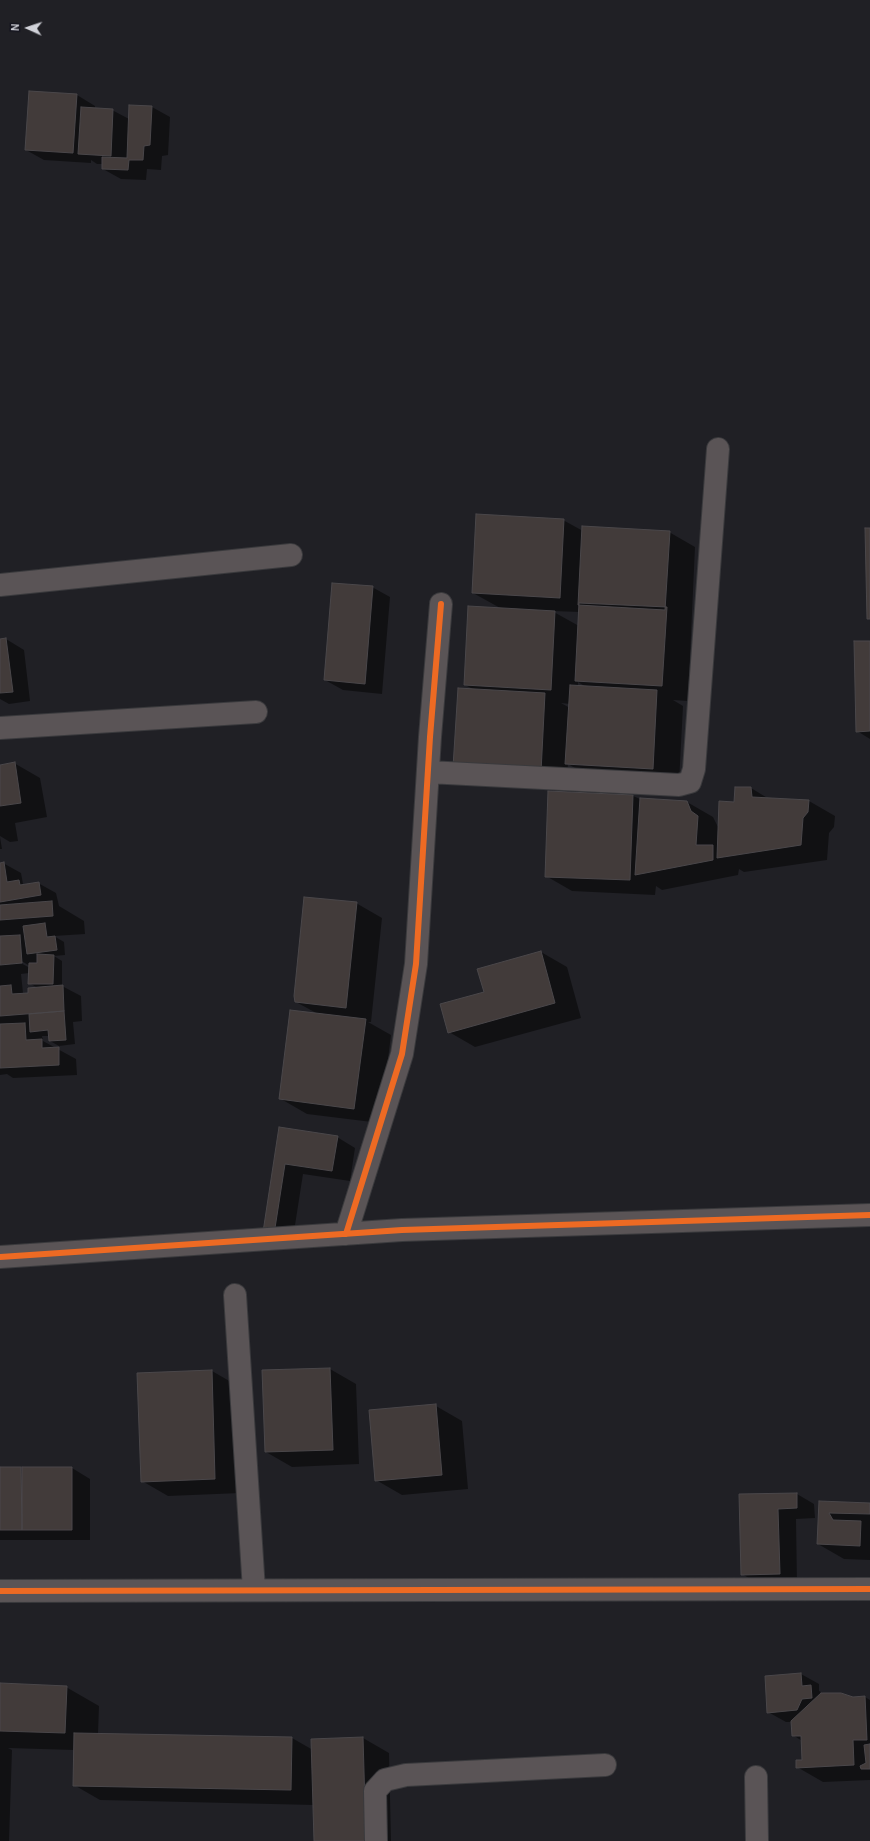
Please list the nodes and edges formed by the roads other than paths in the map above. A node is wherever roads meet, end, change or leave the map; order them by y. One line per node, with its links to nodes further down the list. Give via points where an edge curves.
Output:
1 (718, 449): 7 (street, via 694,770 690,782 679,786)
2 (291, 555): 3 (street)
3 (0, 585)
4 (441, 604): 7 (street)
5 (256, 712): 6 (street)
6 (0, 728)
7 (428, 772): 9 (street, via 416,964 402,1054)
8 (870, 1215): 9 (street)
9 (346, 1234): 10 (street)
10 (0, 1258)
11 (235, 1295): 14 (street)
12 (870, 1589): 14 (street)
13 (0, 1590): 14 (street)
14 (254, 1590)
15 (605, 1765): 17 (street, via 406,1775 385,1780 375,1791)
16 (756, 1777): 18 (street)
17 (376, 1841)
18 (757, 1841)

